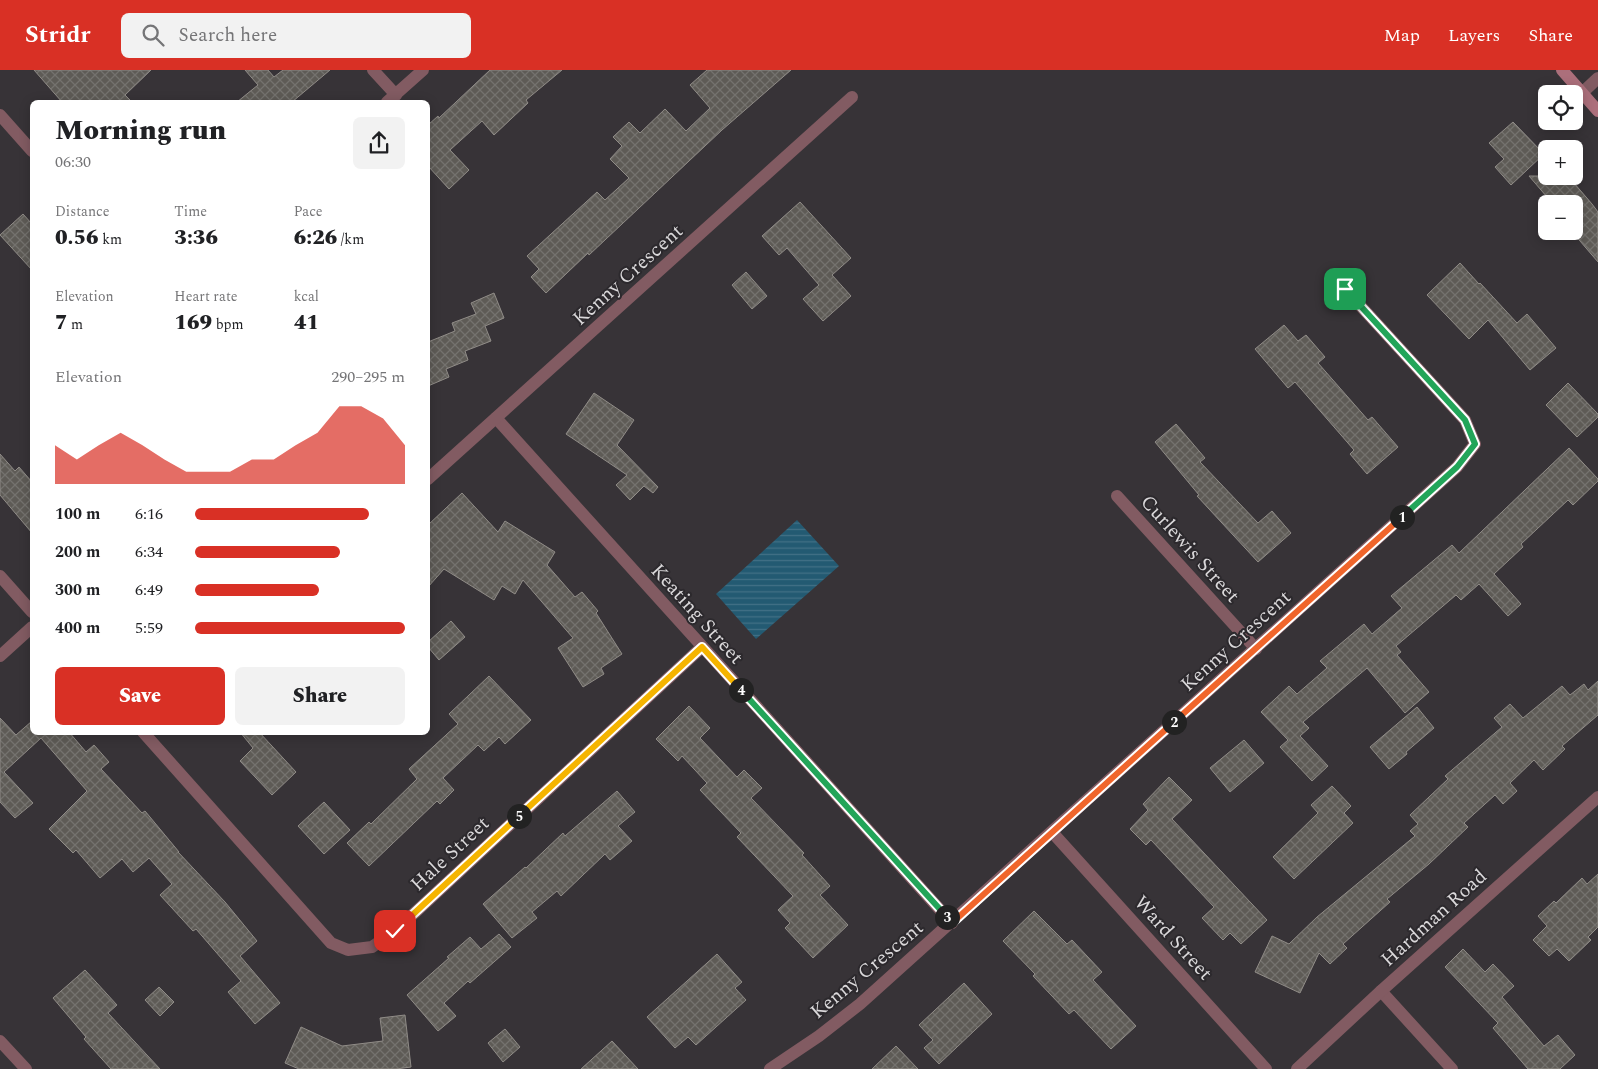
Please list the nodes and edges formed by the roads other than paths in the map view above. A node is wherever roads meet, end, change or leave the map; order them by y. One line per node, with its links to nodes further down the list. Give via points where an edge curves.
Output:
1 (373, 70): 9 (street)
2 (424, 70): 9 (street)
3 (1562, 70): 5 (street)
4 (1598, 78): 6 (street)
5 (1575, 85)
6 (1583, 92)
7 (1583, 94): 10 (street)
8 (852, 98): 14 (street, Kenny Crescent)
9 (392, 99)
10 (1598, 111)
11 (0, 115): 12 (street)
12 (30, 150)
13 (1345, 289): 21 (street, Kenny Crescent, via 1465,420 1475,444 1457,467)
14 (496, 418): 15 (street, Kenny Crescent); 20 (street, Keating Street)
15 (430, 478)
16 (1117, 496): 21 (street, Curlewis Street)
17 (0, 576): 18 (street)
18 (30, 610)
19 (30, 629): 22 (street)
20 (702, 647): 23 (street, Hale Street, via 395,931 372,947 348,950 331,943); 26 (street, Keating Street)
21 (1256, 649): 25 (street, Kenny Crescent)
22 (0, 656)
23 (148, 735)
24 (1598, 797): 27 (street, Hardman Road)
25 (1052, 832): 26 (street, Kenny Crescent); 31 (street, Ward Street)
26 (952, 923): 30 (street, Kenny Crescent, via 860,1004)
27 (1381, 991): 32 (street, Hardman Road); 33 (street)
28 (0, 1041): 29 (street)
29 (26, 1069)
30 (770, 1069)
31 (1266, 1069)
32 (1297, 1069)
33 (1452, 1069)

